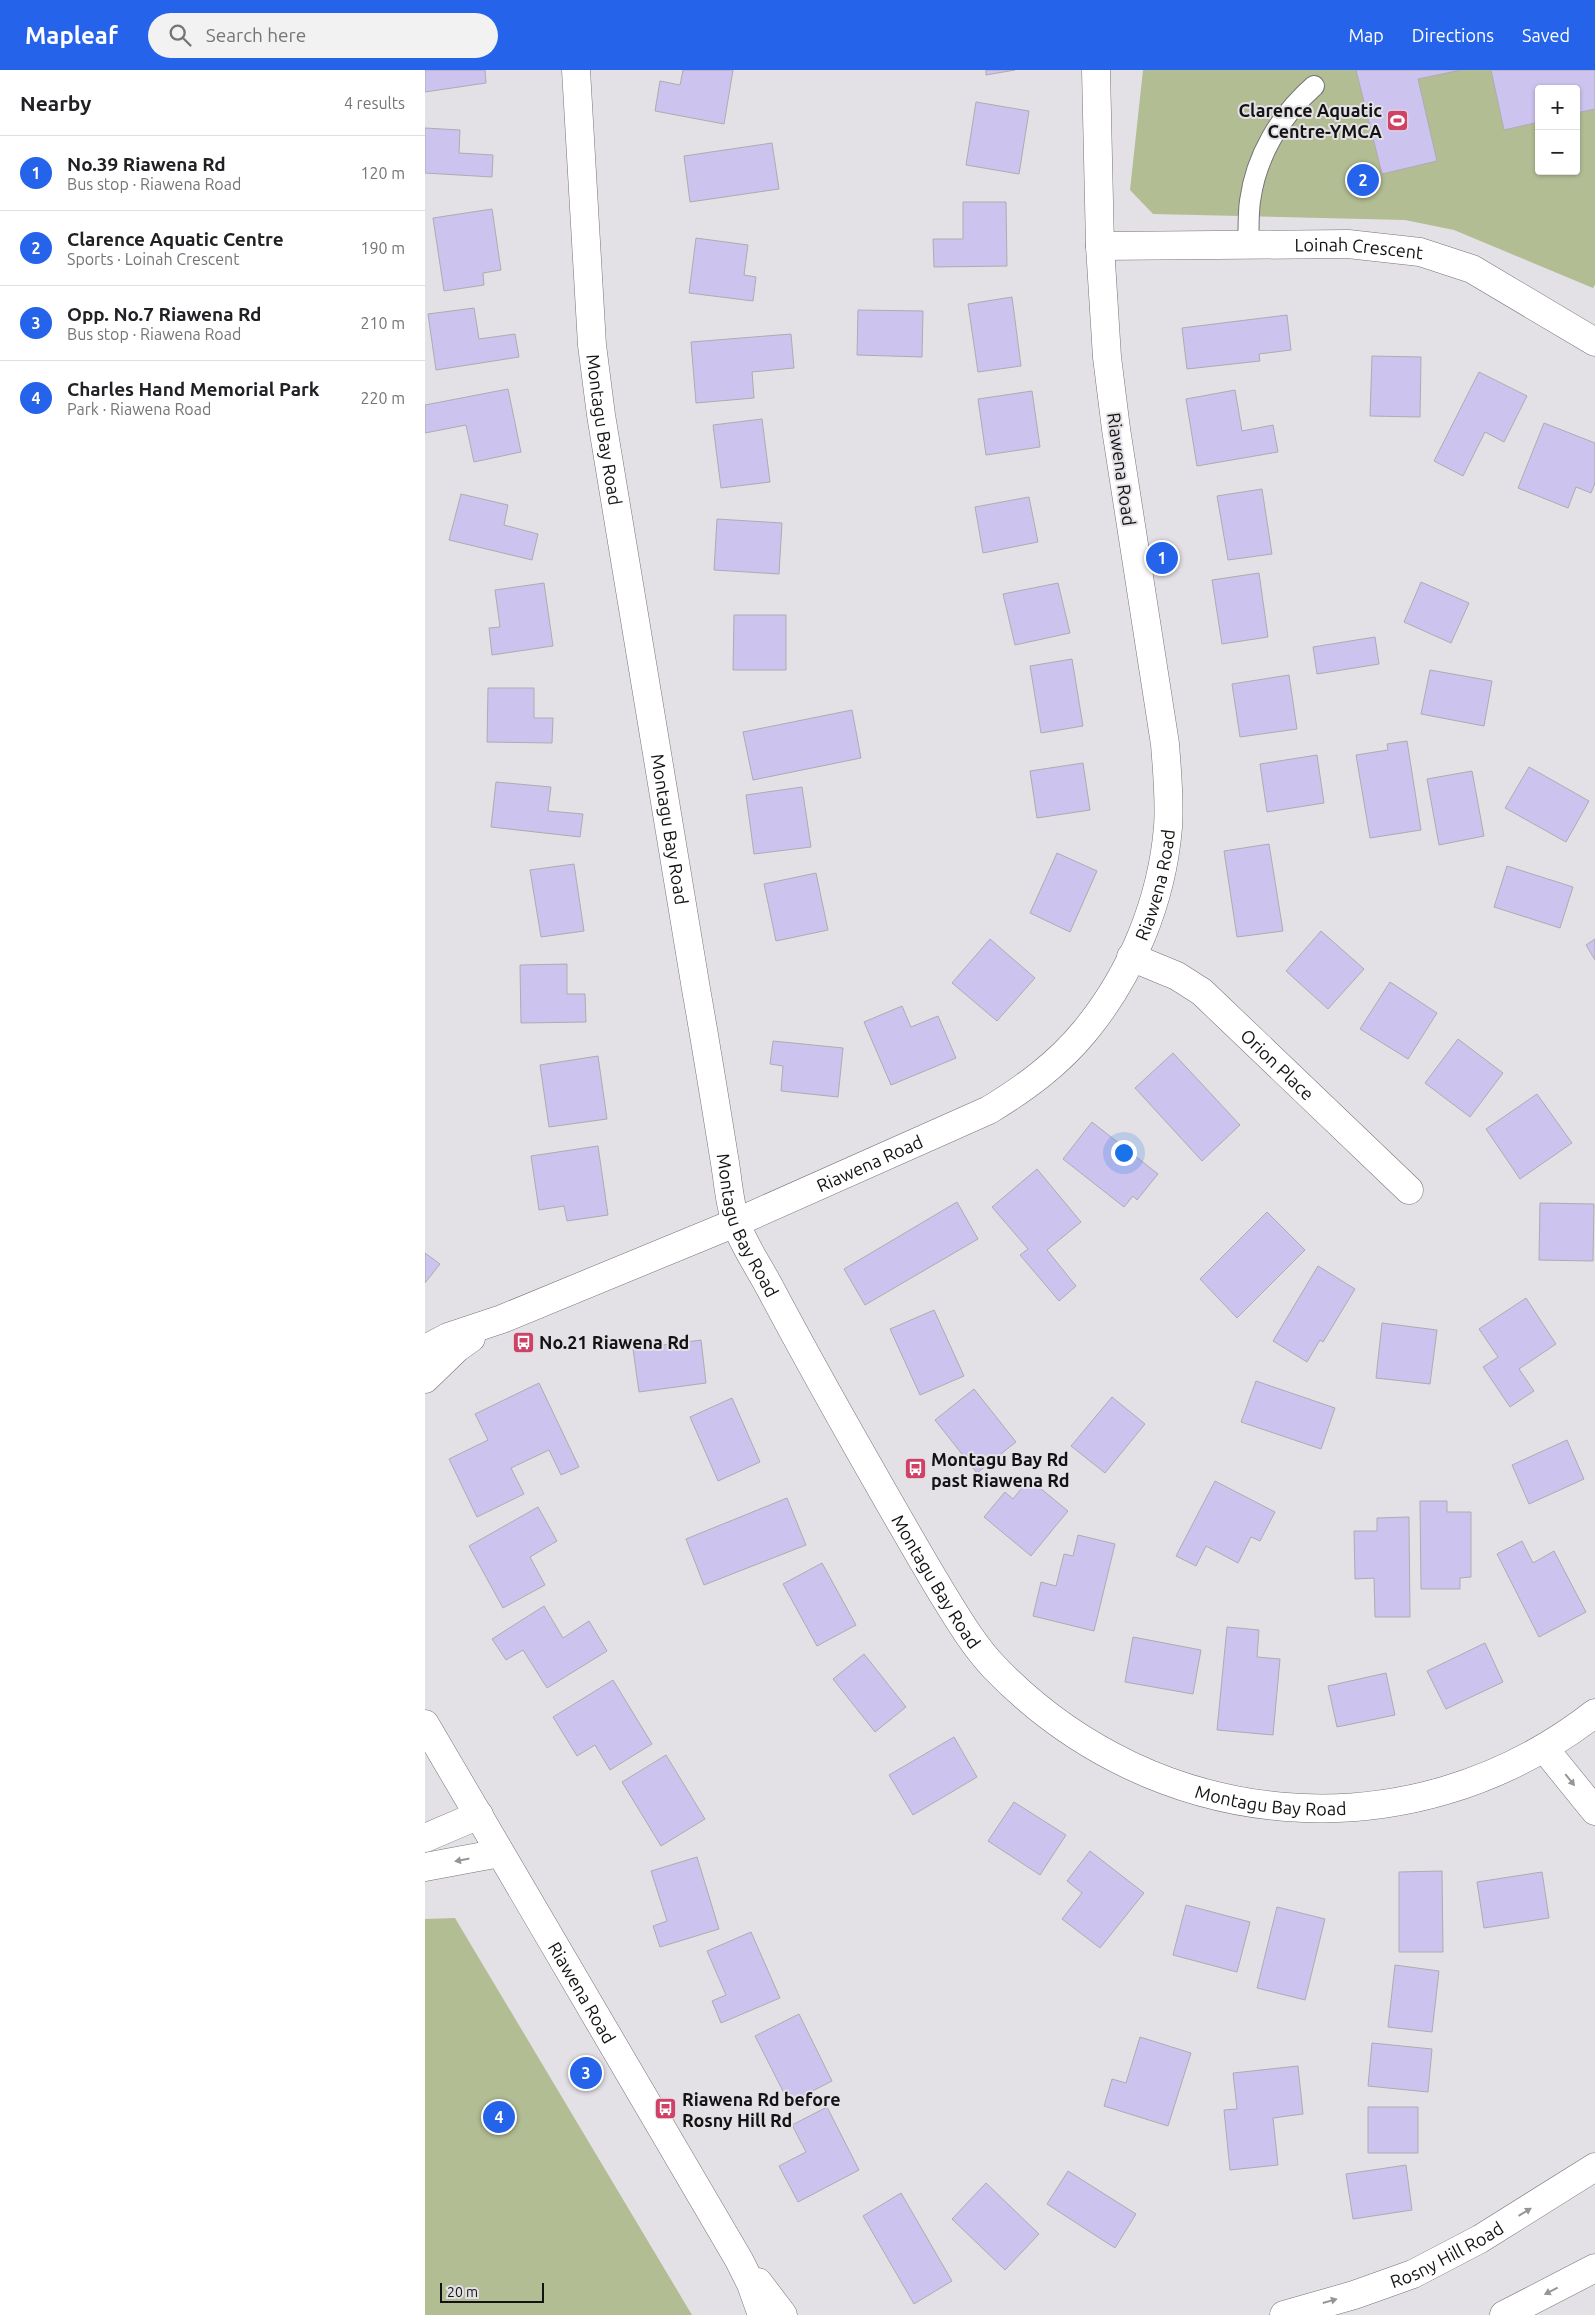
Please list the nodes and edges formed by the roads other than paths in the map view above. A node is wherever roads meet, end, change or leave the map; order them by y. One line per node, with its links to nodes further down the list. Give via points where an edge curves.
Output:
1 (576, 70): 9 (street, Montagu Bay Road, via 592,345 601,414)
2 (1096, 70): 5 (street, Riawena Road)
3 (1314, 86): 4 (lane, via 1292,106 1271,139 1258,170 1250,201)
4 (1248, 244): 5 (street, Loinah Crescent); 6 (street, Loinah Crescent, via 1348,244 1413,251 1447,260 1472,269)
5 (1100, 246): 7 (street, Riawena Road, via 1107,358 1165,744 1168,787 1168,826 1161,875 1150,916)
6 (1595, 342)
7 (1131, 957): 8 (street, Orion Place, via 1177,976 1202,992); 9 (street, Riawena Road, via 1085,1031 1027,1087 965,1122)
8 (1409, 1190)
9 (735, 1223): 10 (street, Riawena Road); 15 (street, Montagu Bay Road, via 837,1410 959,1621 991,1664 1068,1730 1118,1762 1159,1780 1211,1796 1264,1806 1307,1808 1361,1806 1413,1799 1454,1788)
10 (502, 1319): 11 (street, Riawena Road, via 448,1337); 12 (street, Riawena Road, via 457,1348)
11 (425, 1349)
12 (425, 1379)
13 (1595, 1713): 15 (street, Montagu Bay Road)
14 (425, 1724): 17 (street, Riawena Road)
15 (1544, 1748): 16 (street, one-way to 16)
16 (1595, 1811)
17 (479, 1815): 18 (street); 19 (street, Riawena Road)
18 (425, 1838)
19 (500, 1853): 20 (street, one-way to 20); 22 (street, Riawena Road)
20 (425, 1867)
21 (1595, 2167): 26 (street, Rosny Hill Road, one-way to 21, via 1413,2274 1480,2239)
22 (739, 2260): 24 (street, Riawena Road); 25 (street, Riawena Road)
23 (1595, 2268): 27 (street, one-way to 27)
24 (762, 2315)
25 (783, 2315)
26 (1284, 2315)
27 (1504, 2315)

